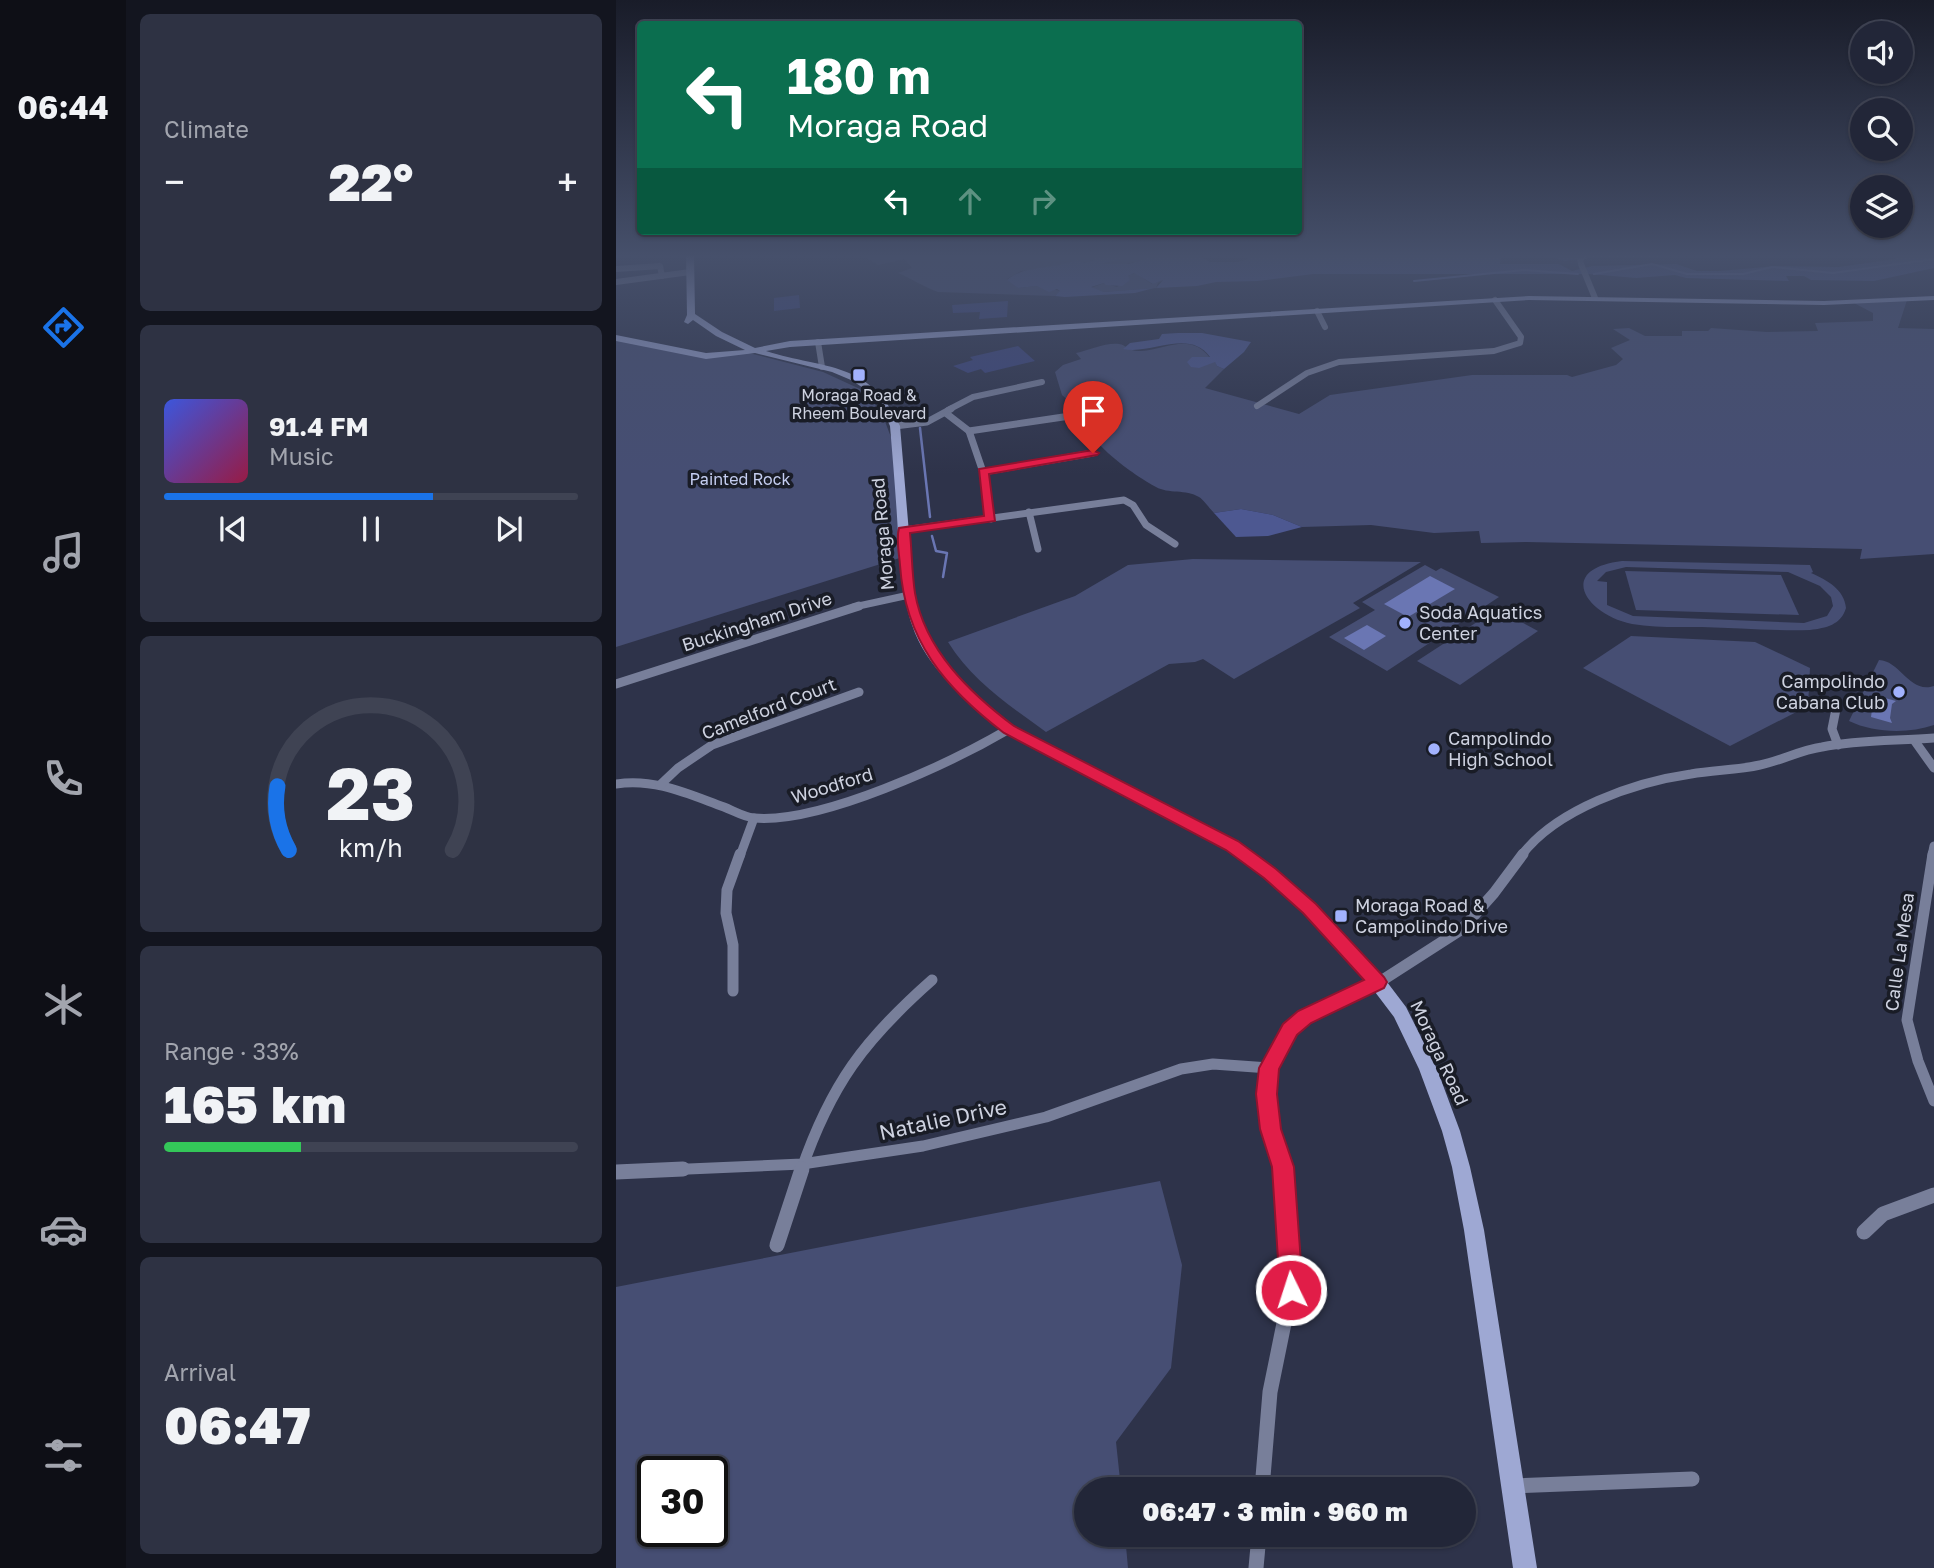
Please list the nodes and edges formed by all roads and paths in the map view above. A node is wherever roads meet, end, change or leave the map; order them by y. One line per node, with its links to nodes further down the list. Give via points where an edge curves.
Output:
1 (691, 327): 5 (main road, Moraga Road)
2 (1057, 327): 6 (main road)
3 (1514, 327): 12 (street, via 1521,337 1513,347 1331,364 1307,373)
4 (616, 338): 8 (main road)
5 (711, 340): 7 (main road); 8 (main road); 9 (main road, Moraga Road)
6 (818, 342): 7 (main road); 10 (street)
7 (790, 344): 9 (main road)
8 (677, 351): 9 (main road, via 706,356)
9 (749, 351): 10 (main road, Moraga Road); 17 (main road, Moraga Road, via 823,372 859,388 881,411)
10 (822, 367): 15 (main road, Moraga Road, via 867,385 890,409)
11 (1042, 382): 13 (street, via 973,397)
12 (1258, 406)
13 (947, 414): 15 (street, via 928,422); 16 (street)
14 (1070, 416): 16 (street)
15 (895, 426): 17 (main road, Moraga Road)
16 (969, 431): 19 (street)
17 (897, 453): 22 (main road, Moraga Road)
18 (1093, 453): 19 (street)
19 (983, 472): 21 (street)
20 (1029, 512): 21 (street); 23 (street, via 1124,500 1146,525); 24 (street)
21 (991, 519): 22 (street)
22 (904, 530): 25 (main road, Moraga Road)
23 (1175, 544)
24 (1038, 549)
25 (909, 595): 26 (street, Buckingham Drive, via 873,601); 29 (main road, Moraga Road, via 935,657 981,708)
26 (616, 684)
27 (859, 692): 35 (street, Camelford Court, via 712,745)
28 (1837, 704): 32 (street, via 1832,729)
29 (1009, 729): 36 (street, Woodford, via 971,750 855,798 797,815); 39 (main road, Moraga Road, via 1232,846 1309,908)
30 (1934, 738): 31 (street)
31 (1914, 740): 32 (street); 33 (street)
32 (1838, 745): 39 (street, via 1801,751 1762,765 1641,784 1583,808 1534,839 1462,929)
33 (1934, 768)
34 (616, 784): 35 (street, Woodford)
35 (660, 785): 36 (street, Woodford)
36 (754, 818): 40 (street, via 727,890)
37 (1934, 846): 42 (street, Calle La Mesa, via 1907,1020)
38 (932, 980): 43 (street, via 873,1035 854,1060 835,1089)
39 (1378, 982): 41 (street, via 1305,1017 1290,1030); 50 (main road, Moraga Road, via 1400,1012 1428,1069 1458,1155)
40 (733, 990)
41 (1269, 1068): 43 (street, Natalie Drive, via 1213,1064 1181,1069 1046,1117 923,1146); 48 (street, via 1267,1094 1271,1129 1283,1167 1291,1290 1270,1392)
42 (1934, 1101)
43 (802, 1164): 44 (street, Natalie Drive); 47 (street)
44 (616, 1172)
45 (1934, 1195): 46 (street, via 1883,1214)
46 (1864, 1232)
47 (777, 1245)
48 (1263, 1477)
49 (1692, 1479): 50 (street)
50 (1513, 1486): 53 (main road, Moraga Road)
51 (1258, 1547): 52 (street)
52 (1256, 1568)
53 (1525, 1568)

